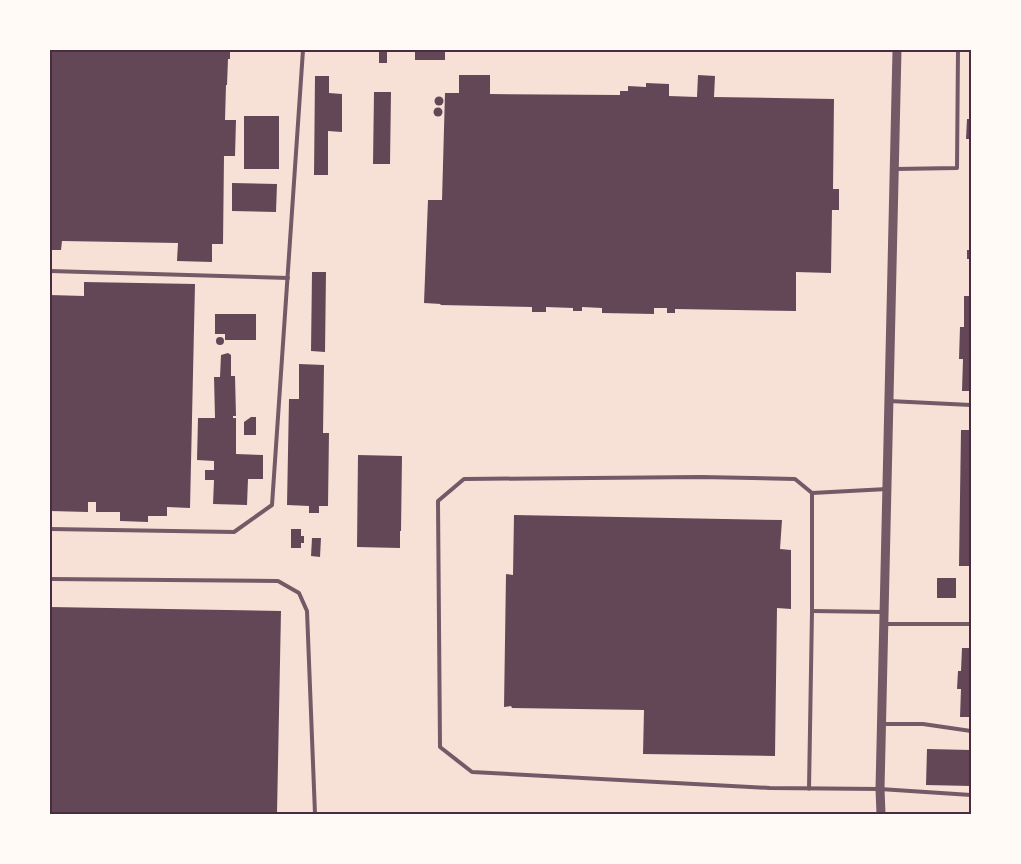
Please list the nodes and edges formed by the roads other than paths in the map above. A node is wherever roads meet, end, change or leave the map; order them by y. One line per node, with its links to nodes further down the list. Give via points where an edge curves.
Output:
1 (303, 50): 6 (lane)
2 (897, 50): 4 (street)
3 (958, 50): 4 (lane, via 957,168)
4 (894, 169): 7 (street)
5 (50, 271): 6 (lane)
6 (288, 278): 11 (lane, via 272,505 234,532)
7 (889, 402): 8 (lane); 9 (street)
8 (971, 405)
9 (887, 490): 10 (lane); 14 (street)
10 (812, 493): 13 (lane); 19 (lane, via 795,479 464,479 438,501 440,747 472,772)
11 (50, 529)
12 (50, 579): 22 (lane, via 278,581 299,593 307,611)
13 (812, 611): 14 (lane); 19 (lane)
14 (884, 612): 15 (street)
15 (884, 624): 16 (lane); 17 (street)
16 (971, 624)
17 (882, 724): 18 (lane, via 923,724); 20 (street)
18 (971, 731)
19 (809, 789): 20 (lane)
20 (880, 789): 21 (lane); 23 (street)
21 (971, 795)
22 (315, 814)
23 (881, 814)

